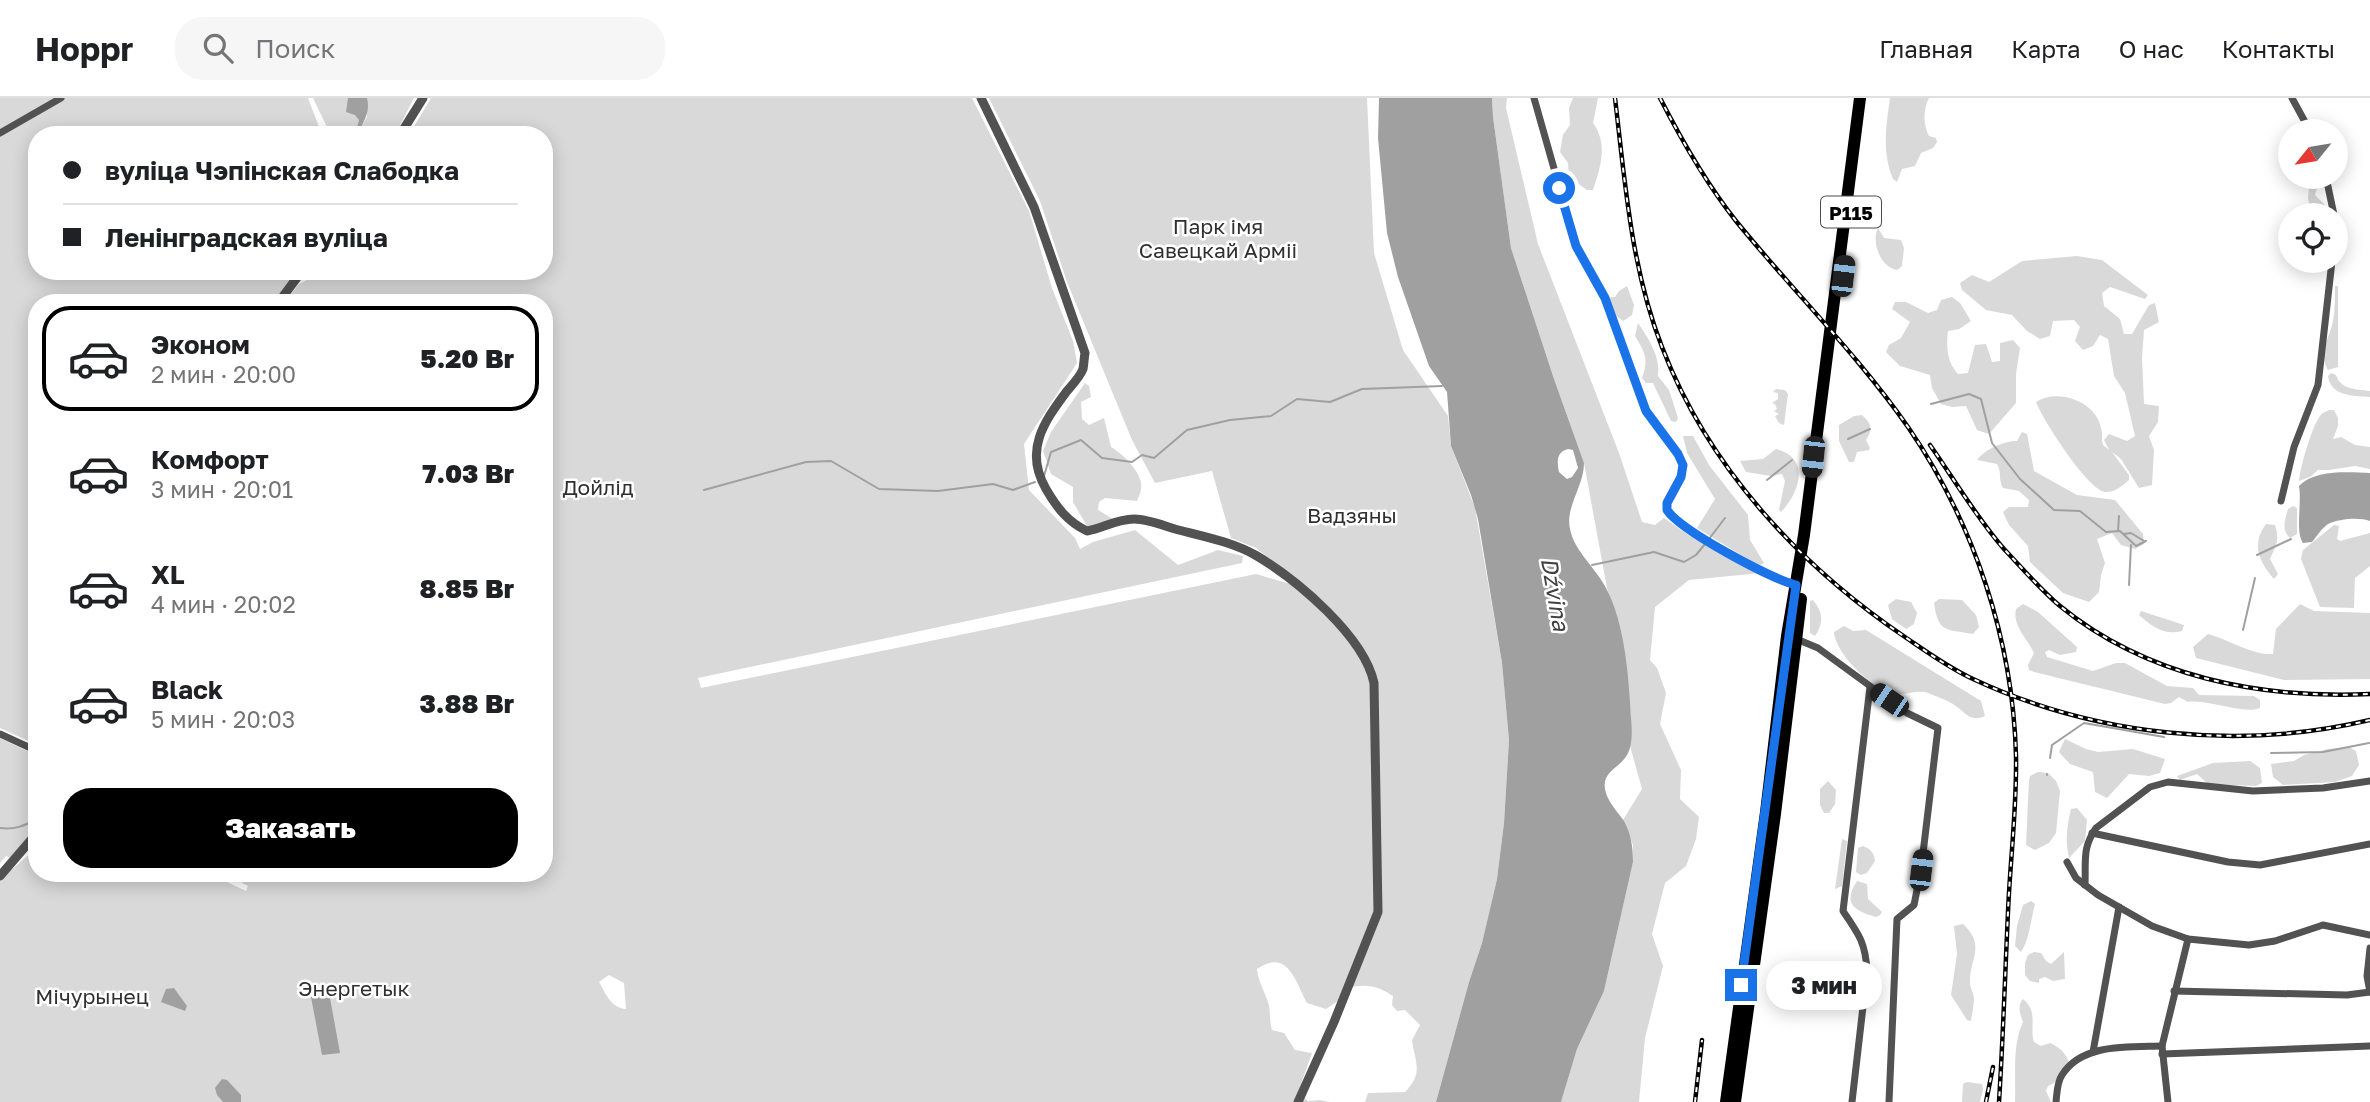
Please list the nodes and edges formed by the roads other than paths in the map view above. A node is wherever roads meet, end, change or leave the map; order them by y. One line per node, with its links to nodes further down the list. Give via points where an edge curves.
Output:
1 (61, 98): 10 (street)
2 (423, 98): 9 (street)
3 (981, 98): 37 (street, via 1034,207 1085,353 1082,372 1040,433 1034,451 1041,481 1052,501 1071,523 1087,531 1136,519 1255,555 1325,610 1361,649 1371,668 1378,912)
4 (1534, 98): 15 (street, via 1576,246 1605,298 1646,411 1683,465 1667,510 1699,536 1774,578)
5 (1860, 98): 12 (main road, Р115)
6 (1866, 98): 12 (main road, Р115)
7 (2292, 98): 8 (street)
8 (2304, 119)
9 (406, 126)
10 (0, 133)
11 (2331, 273): 14 (street, via 2318,385 2294,447)
12 (1819, 435): 13 (main road, Р115)
13 (1815, 475): 15 (main road, Р115); 16 (main road, Р115)
14 (2281, 501)
15 (1796, 585): 16 (main road, Р115)
16 (1793, 638): 17 (street, via 1836,659); 33 (main road, Р115)
17 (1870, 687): 40 (street, via 1843,911 1861,938 1867,972); 41 (street, via 1938,728 1914,905 1897,919)
18 (0, 734): 19 (street)
19 (28, 747)
20 (2370, 781): 21 (street, via 2253,791 2168,782 2150,787)
21 (2092, 833): 23 (street, via 2260,865); 26 (street, via 2086,842)
22 (28, 843): 25 (street)
23 (2370, 844)
24 (2067, 862): 26 (street)
25 (0, 876)
26 (2085, 885): 27 (street)
27 (2119, 907): 29 (street); 36 (street)
28 (2370, 935): 29 (street, via 2323,925 2249,945)
29 (2188, 939): 31 (street)
30 (2370, 948): 32 (street)
31 (2174, 991): 32 (street); 35 (street)
32 (2370, 992)
33 (1739, 1036): 38 (main road, Р115); 39 (main road, Р115)
34 (2370, 1046): 35 (street)
35 (2162, 1050): 36 (street, via 2133,1047); 43 (street)
36 (2093, 1052): 42 (street, via 2083,1055 2062,1075)
37 (1298, 1102)
38 (1726, 1102)
39 (1735, 1102)
40 (1852, 1102)
41 (1889, 1102)
42 (2056, 1102)
43 (2168, 1102)

